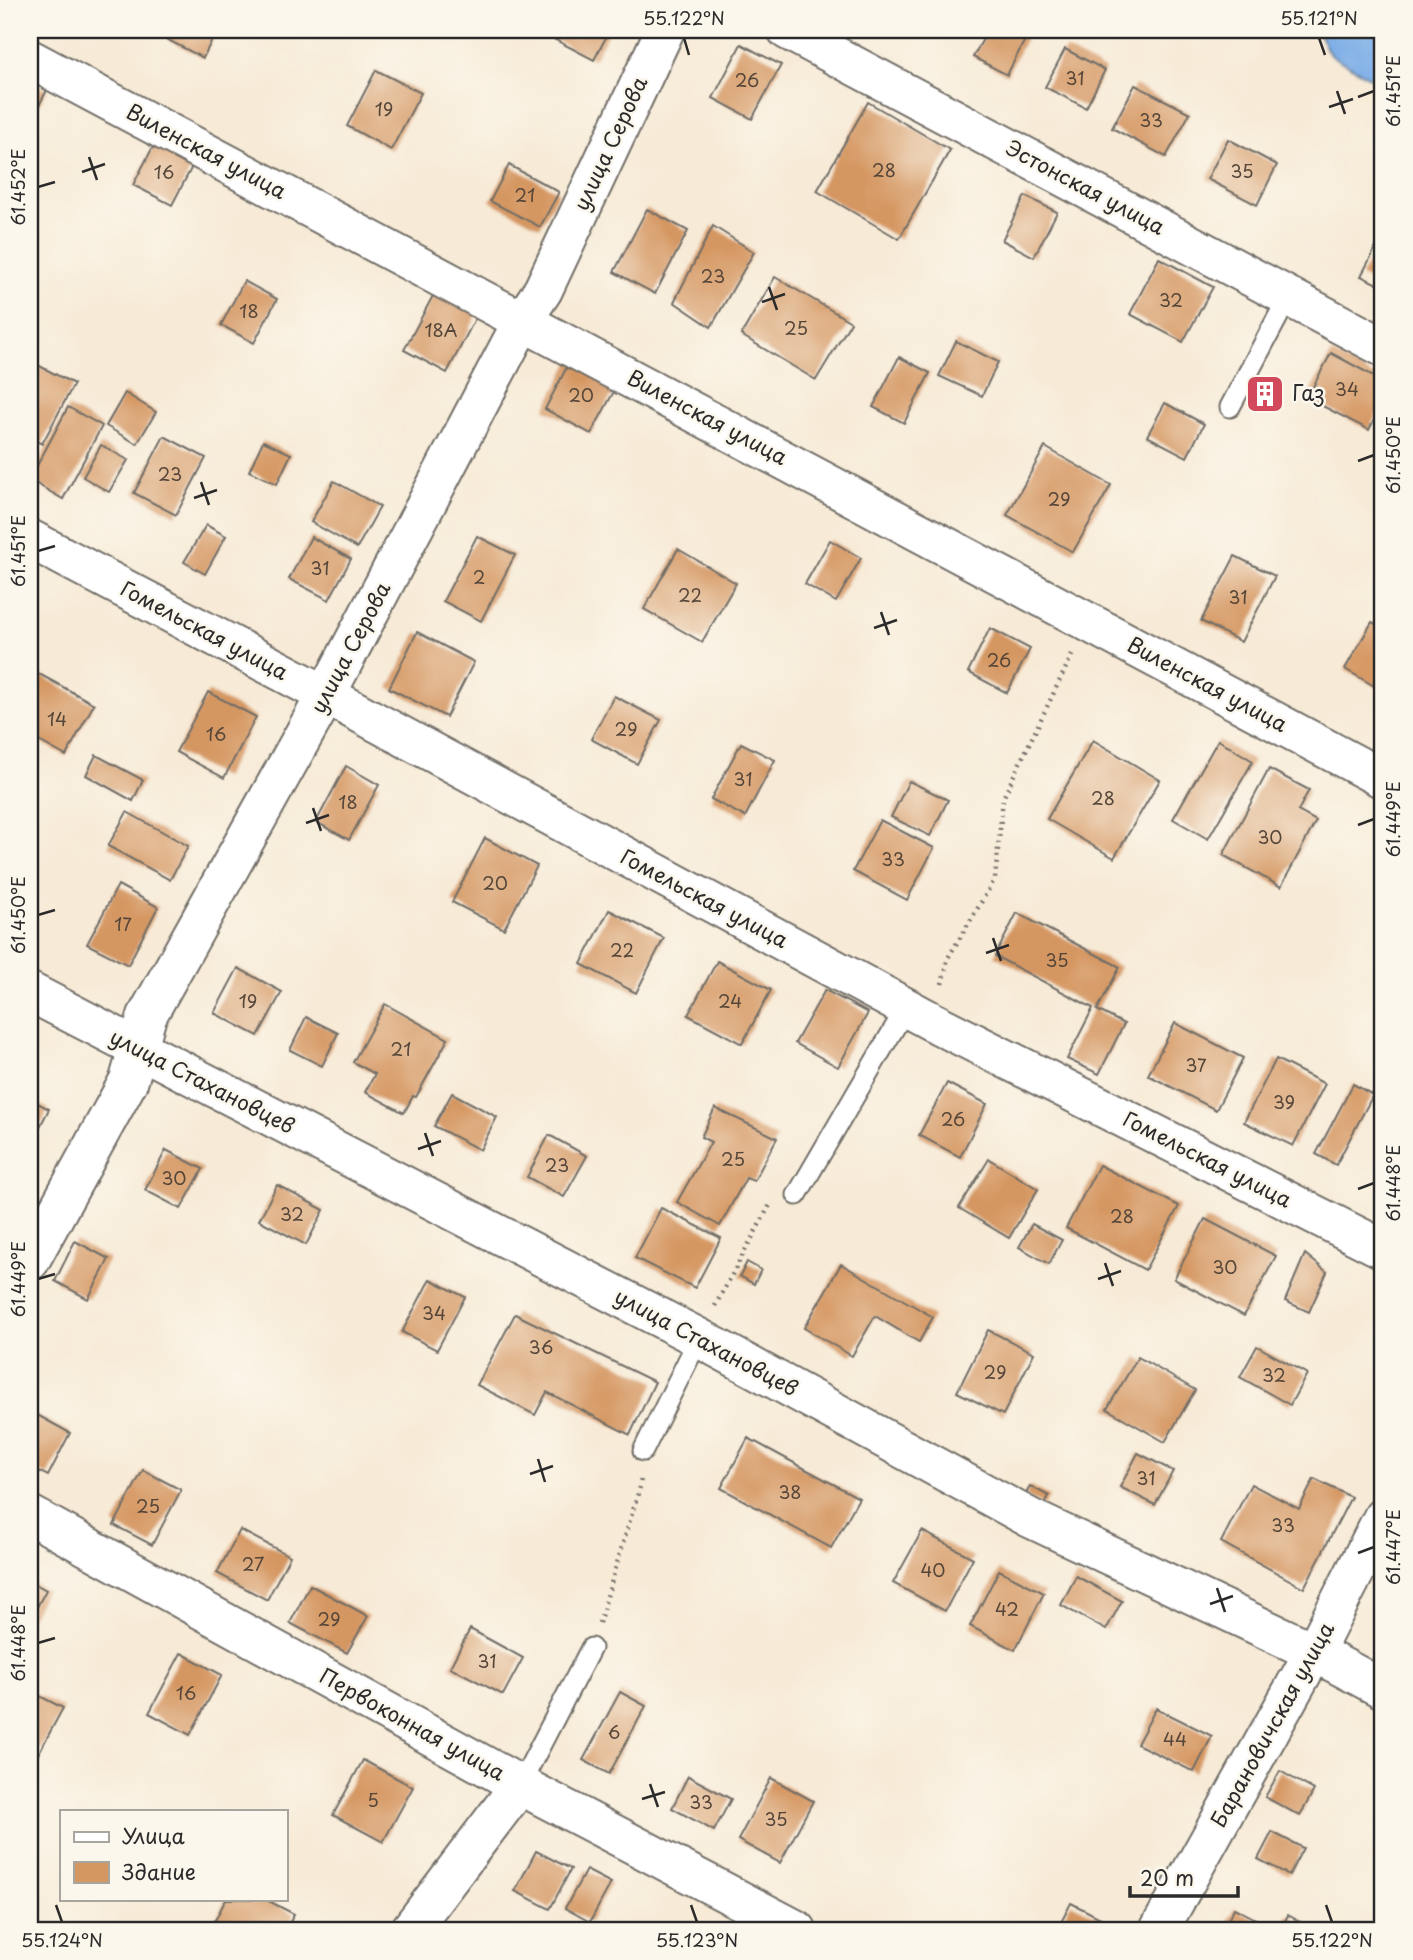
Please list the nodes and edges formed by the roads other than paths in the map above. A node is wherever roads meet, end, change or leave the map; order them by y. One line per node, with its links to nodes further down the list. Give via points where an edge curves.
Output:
1 (665, 30): 5 (street, улица Серова, via 543,290)
2 (787, 30): 4 (street, Эстонская улица)
3 (30, 59): 5 (street, Виленская улица)
4 (1289, 296): 6 (street, Эстонская улица); 7 (lane)
5 (523, 320): 9 (street, улица Серова); 10 (street, Виленская улица)
6 (1383, 347)
7 (1230, 407)
8 (30, 539): 9 (street, Гомельская улица)
9 (326, 695): 12 (street, Гомельская улица); 13 (street, улица Серова, via 147,1016)
10 (1383, 779)
11 (30, 992): 13 (street, улица Стахановцев)
12 (919, 1015): 14 (lane); 15 (street, Гомельская улица)
13 (138, 1049): 16 (street, улица Серова, via 129,1080); 17 (street, улица Стахановцев)
14 (797, 1195)
15 (1383, 1249)
16 (30, 1261)
17 (699, 1338): 18 (lane); 22 (street, улица Стахановцев, via 1030,1518)
18 (643, 1451)
19 (30, 1516): 24 (street, Первоконная улица)
20 (1383, 1517): 22 (street, Барановичская улица)
21 (591, 1648): 24 (lane)
22 (1314, 1652): 23 (street, улица Стахановцев); 27 (street, Барановичская улица)
23 (1383, 1689)
24 (520, 1785): 25 (street); 26 (street, Первоконная улица)
25 (410, 1930)
26 (797, 1930)
27 (1159, 1930)

